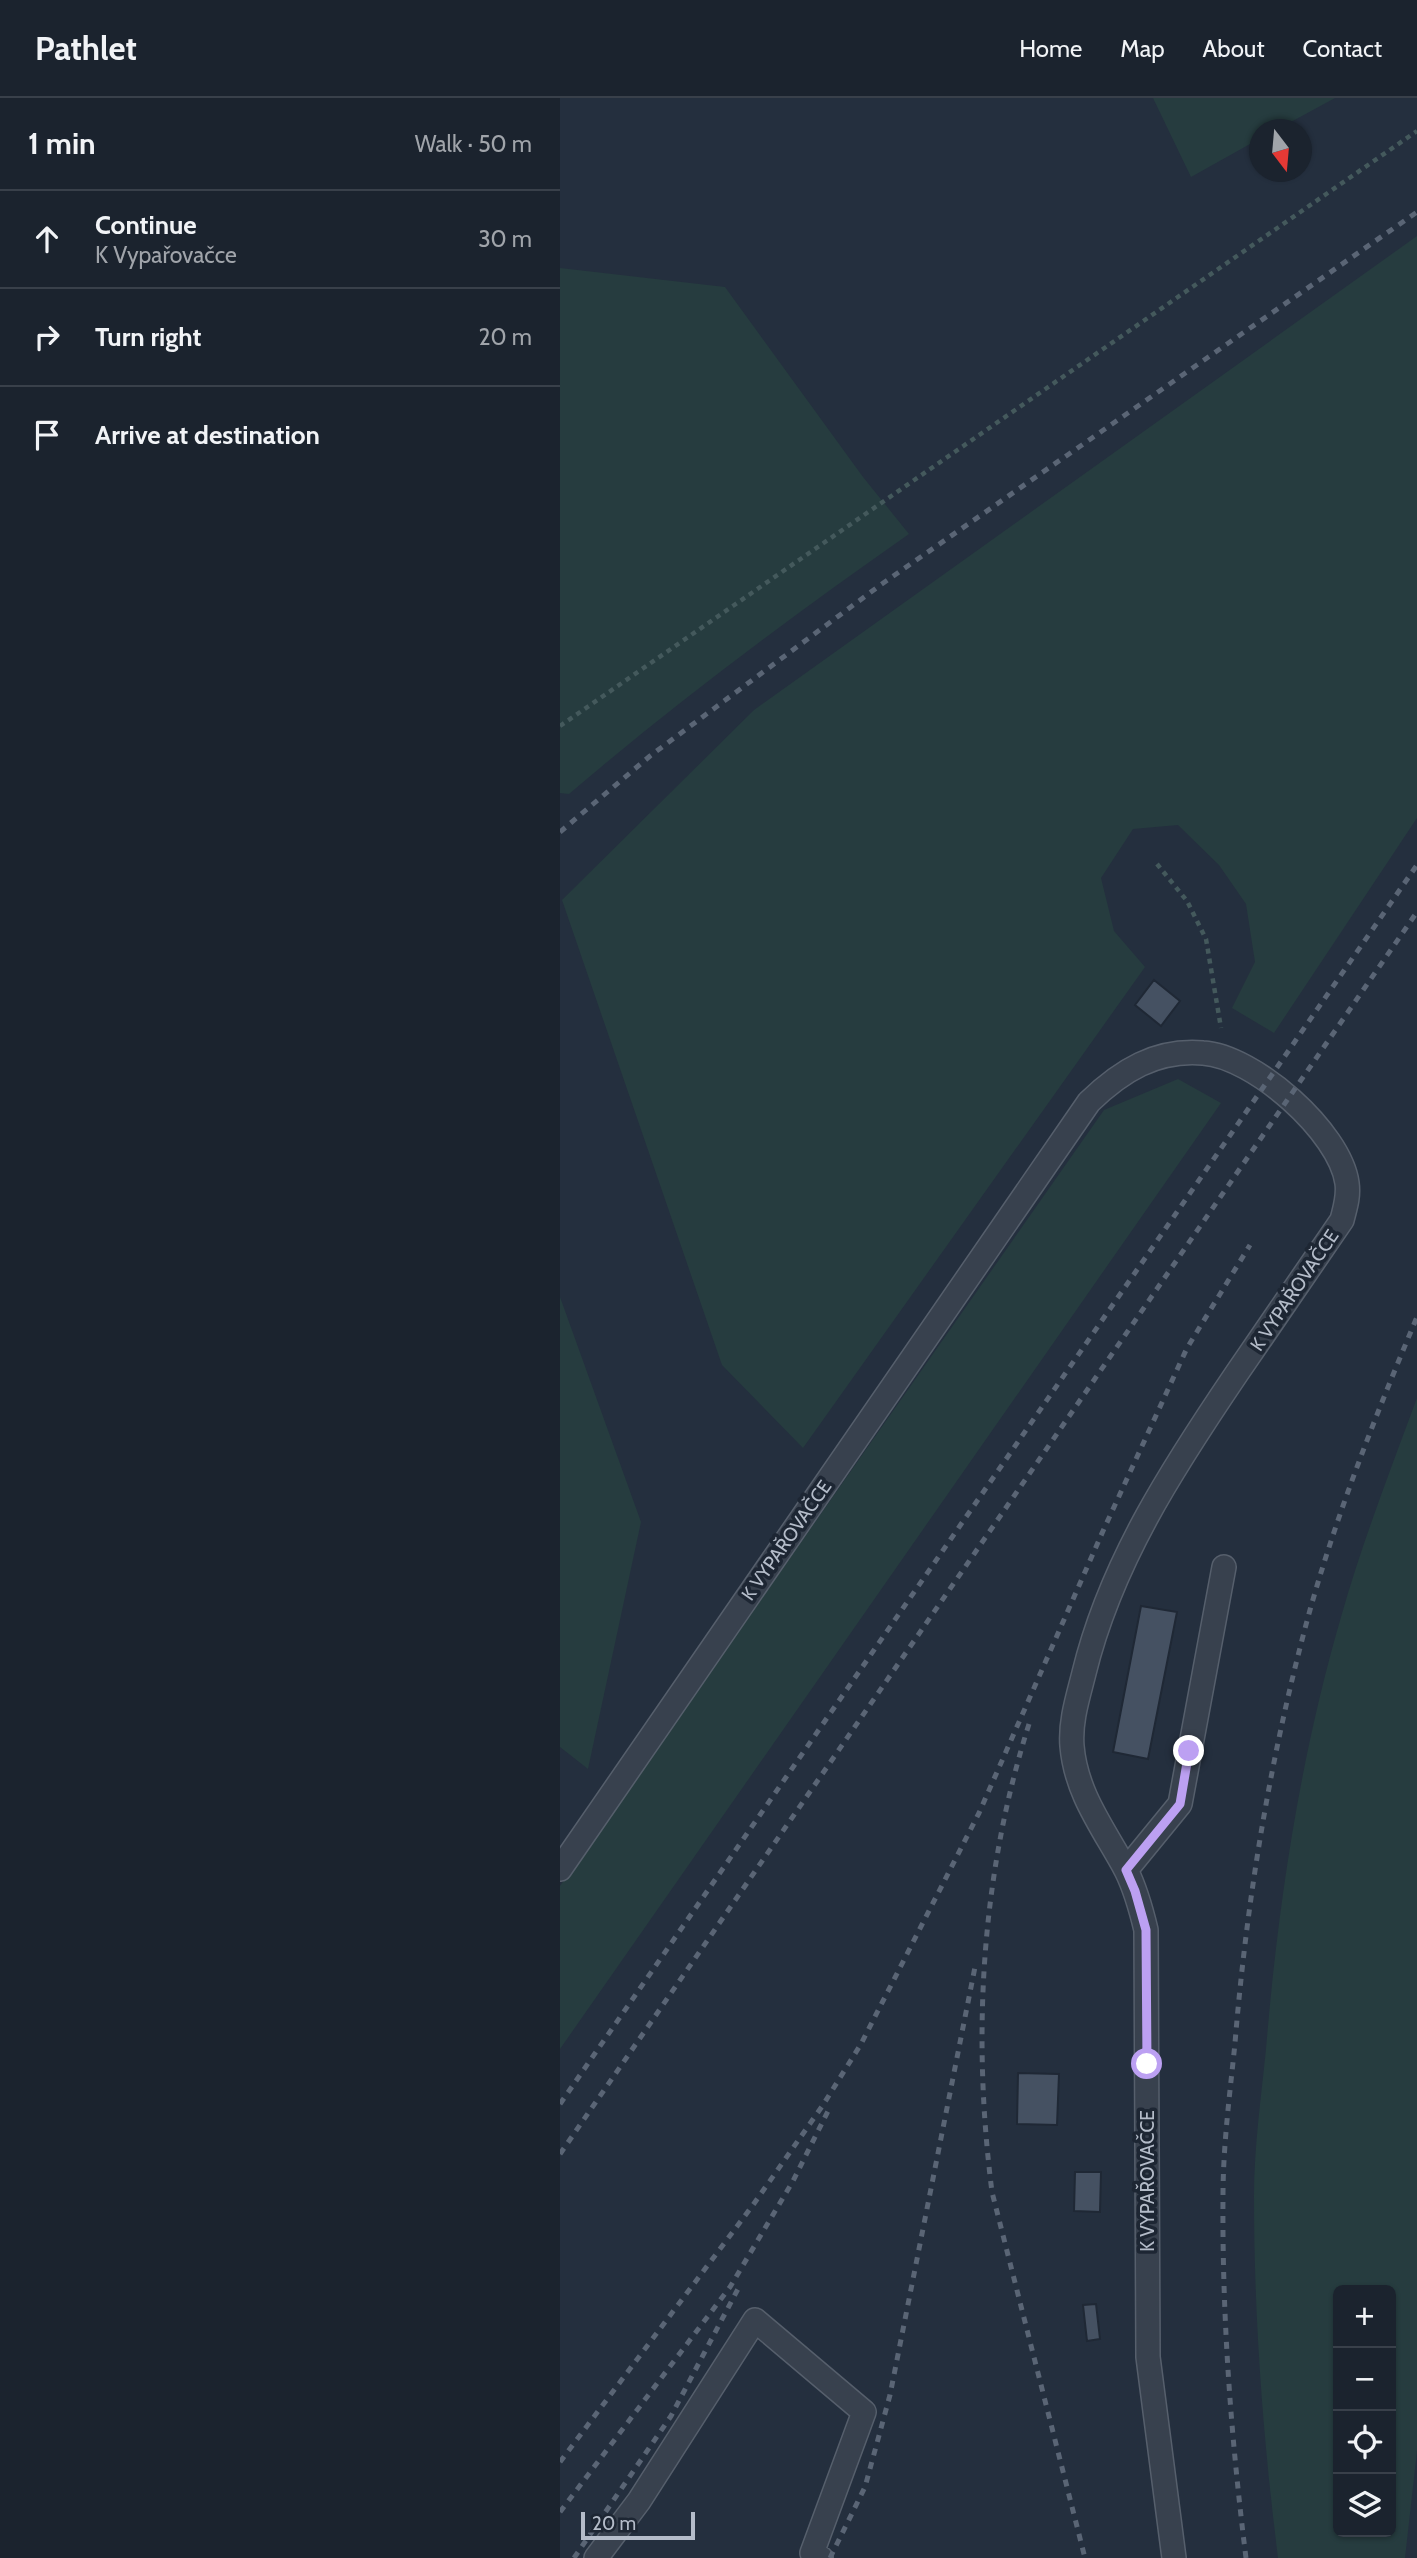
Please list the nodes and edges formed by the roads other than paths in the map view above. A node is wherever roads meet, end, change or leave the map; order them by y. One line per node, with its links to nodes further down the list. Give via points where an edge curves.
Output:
1 (1224, 1567): 3 (lane, via 1180,1804)
2 (560, 1868): 3 (lane, K VYPAŘOVAČCE, via 1089,1102 1132,1068 1180,1053 1203,1053 1243,1065 1288,1098 1325,1135 1342,1165 1348,1199 1342,1220 1188,1446 1142,1524 1091,1644 1073,1717 1072,1745 1083,1793)
3 (1126, 1870): 6 (lane, K VYPAŘOVAČCE, via 1146,1930 1148,2357)
4 (596, 2558): 5 (lane, via 639,2501 755,2320 864,2412 812,2553)
5 (821, 2558)
6 (1174, 2558)

